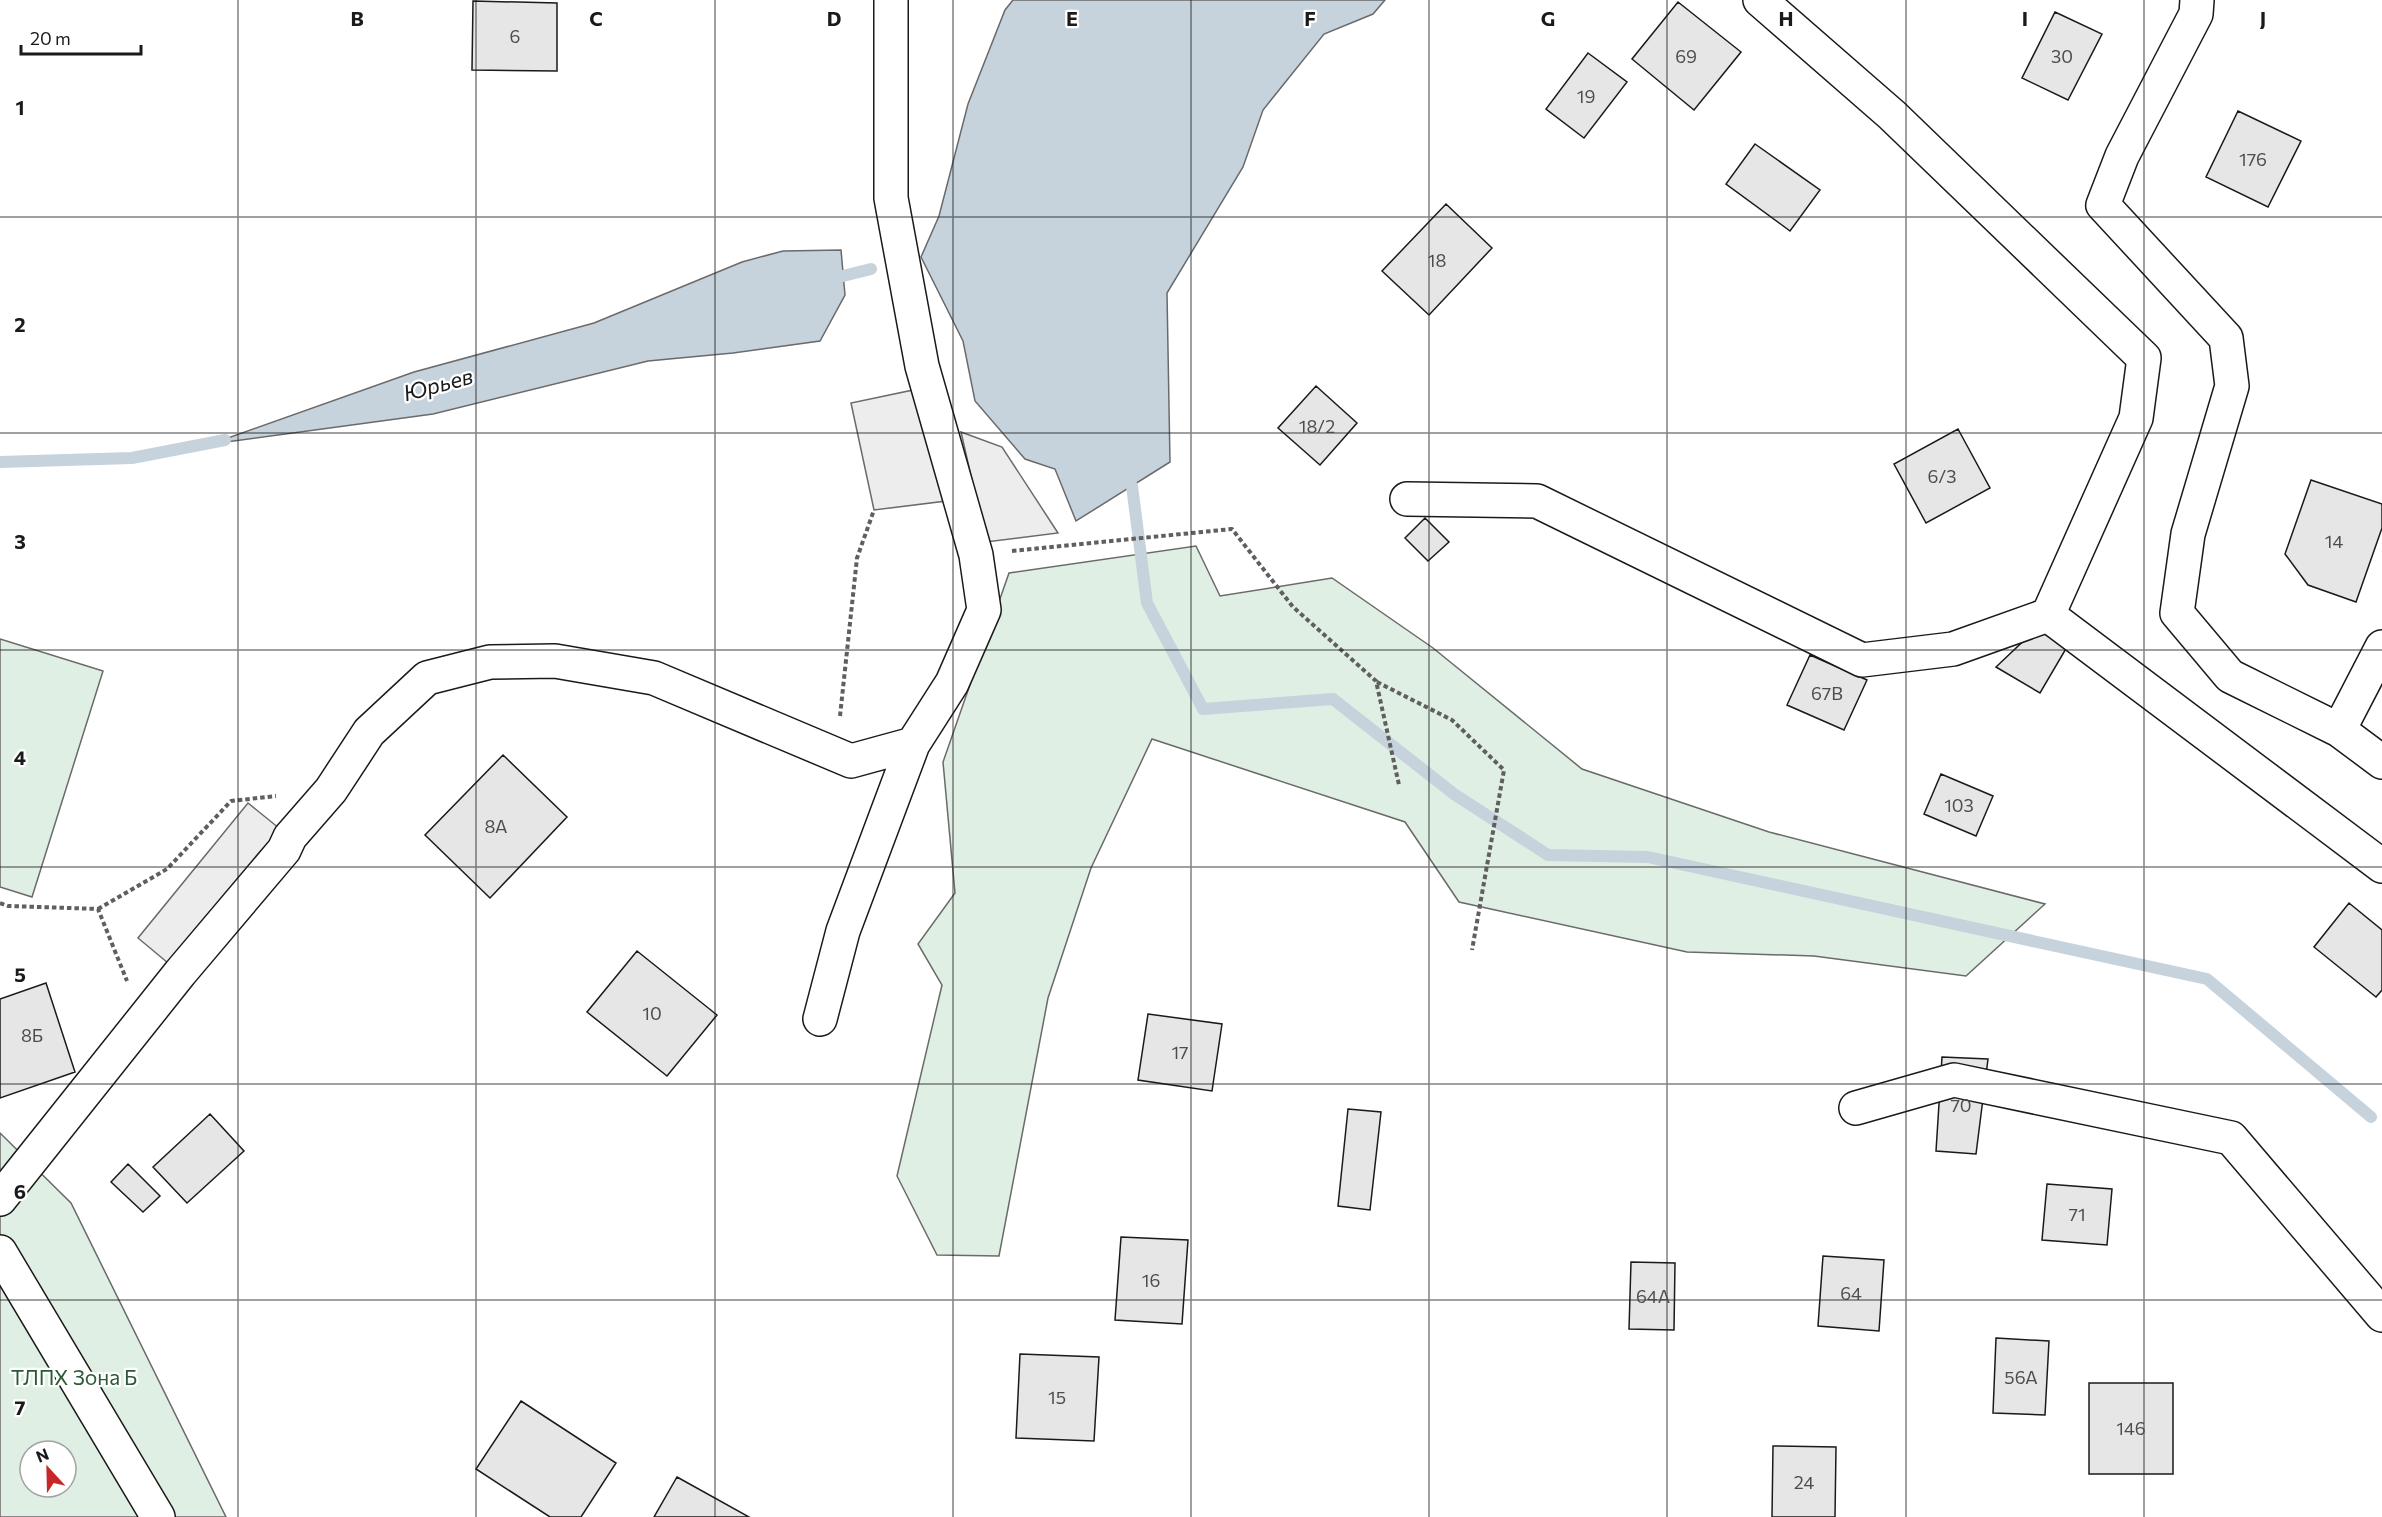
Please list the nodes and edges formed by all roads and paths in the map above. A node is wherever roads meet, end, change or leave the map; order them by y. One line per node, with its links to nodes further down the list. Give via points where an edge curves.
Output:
1 (891, 0): 6 (street, via 891,198 922,366)
2 (1760, 0): 7 (street, via 1892,116 2144,357 2136,418)
3 (2197, 0): 10 (street, via 2196,14 2122,156 2103,205 2226,338 2232,386 2188,534 2176,613 2230,676)
4 (1407, 499): 7 (street, via 1537,501 1862,660 1953,649)
5 (874, 510): 12 (path, via 856,558)
6 (976, 555): 9 (path, via 1232,529 1293,607); 11 (street, via 984,610 952,682)
7 (2048, 615): 16 (street)
8 (2382, 647): 10 (street)
9 (1376, 681): 14 (path); 19 (path, via 1452,720 1504,770)
10 (2339, 730): 13 (street)
11 (913, 744): 12 (street, via 851,761); 20 (street, via 843,931)
12 (836, 755): 15 (street, via 654,678 555,662 490,662 427,678 369,732)
13 (2382, 762)
14 (1399, 784)
15 (331, 790): 18 (path, via 231,801 167,868); 21 (street)
16 (2382, 866)
17 (0, 903): 18 (path)
18 (98, 909): 21 (path)
19 (1472, 950)
20 (820, 1019)
21 (143, 1020): 23 (street)
22 (1856, 1108): 25 (street, via 1954,1080 2231,1138)
23 (0, 1199)
24 (0, 1252): 26 (street)
25 (2382, 1315)
26 (158, 1517)

